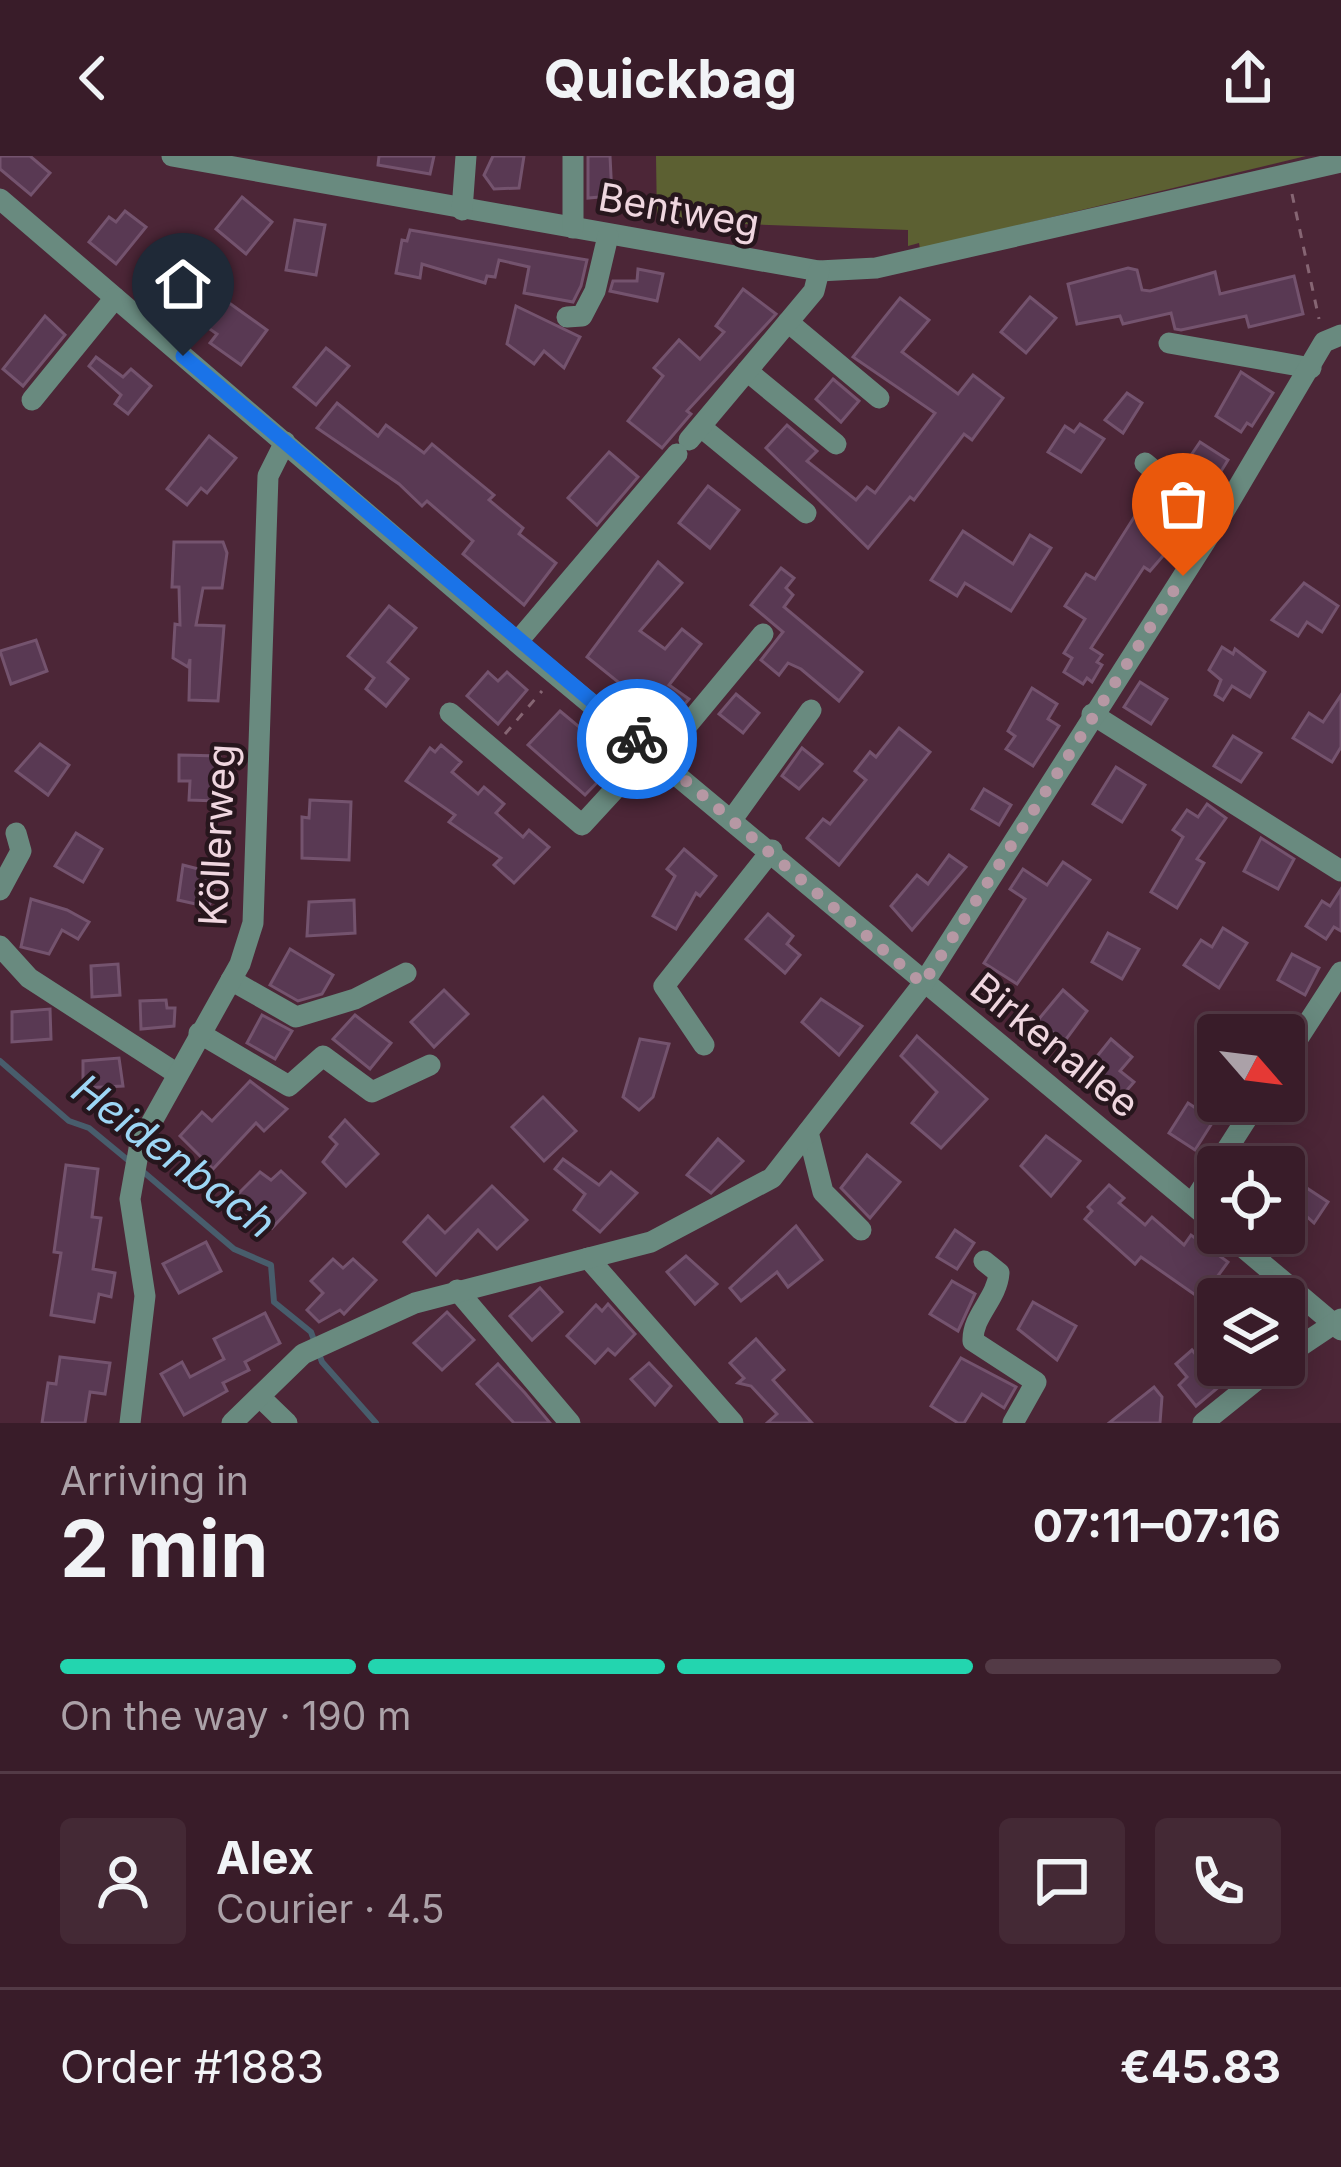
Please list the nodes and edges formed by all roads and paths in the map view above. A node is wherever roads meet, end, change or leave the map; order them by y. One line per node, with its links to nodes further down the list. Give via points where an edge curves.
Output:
1 (172, 156): 5 (street, Bentweg)
2 (466, 156): 8 (street)
3 (573, 156): 9 (street)
4 (1341, 162): 6 (street, Bentweg)
5 (292, 166): 8 (street, Bentweg)
6 (1288, 174): 11 (street, Bentweg, via 876,268); 15 (path)
7 (0, 199): 12 (street, Birkenallee)
8 (462, 210): 9 (street, Bentweg)
9 (573, 228): 10 (street, Bentweg)
10 (608, 236): 11 (street, Bentweg); 13 (street, via 595,291 582,316)
11 (819, 271): 14 (street, via 814,291)
12 (115, 298): 20 (street); 22 (street, Birkenallee)
13 (567, 317)
14 (788, 322): 18 (street); 19 (street)
15 (1332, 339): 17 (street)
16 (1169, 343): 17 (street)
17 (1311, 368): 26 (street)
18 (747, 371): 21 (street); 23 (street)
19 (879, 398)
20 (32, 400)
21 (689, 440): 25 (street); 28 (street)
22 (285, 442): 28 (street, Birkenallee); 43 (street, Köllerweg, via 268,476 253,923)
23 (836, 443)
24 (1145, 463): 26 (street)
25 (806, 513)
26 (1217, 523): 32 (street)
27 (764, 634): 34 (street)
28 (519, 640): 29 (street, Birkenallee)
29 (556, 675): 33 (path); 34 (street, Birkenallee)
30 (811, 710): 35 (street)
31 (451, 713): 33 (street)
32 (1092, 714): 38 (street); 44 (street)
33 (492, 748): 34 (street, via 582,825)
34 (655, 754): 35 (street, Birkenallee)
35 (733, 818): 37 (street, Birkenallee)
36 (16, 833): 39 (street, via 21,851)
37 (772, 850): 44 (street, Birkenallee); 47 (street, via 664,986)
38 (1341, 871)
39 (0, 890)
40 (0, 946): 49 (street, via 29,978)
41 (1341, 972): 45 (street)
42 (406, 973): 43 (street, via 296,1017)
43 (231, 980): 46 (street, Köllerweg)
44 (923, 984): 51 (street); 52 (street, Birkenallee)
45 (1305, 1028)
46 (200, 1033): 48 (street, via 289,1086 323,1056 372,1091); 49 (street, Köllerweg)
47 (704, 1046)
48 (430, 1065)
49 (176, 1073): 64 (street, Köllerweg, via 140,1143 130,1199 145,1296)
50 (1245, 1122): 52 (street)
51 (808, 1132): 54 (street, via 823,1192); 56 (street, via 772,1178 651,1242)
52 (1192, 1204): 53 (street, Birkenallee)
53 (1197, 1208)
54 (861, 1230)
55 (1252, 1254): 59 (street)
56 (595, 1256): 58 (street); 63 (street)
57 (984, 1262): 68 (street, via 999,1273 998,1290 973,1341 1036,1382)
58 (458, 1290): 62 (street, via 303,1354); 67 (street)
59 (1339, 1325): 60 (street)
60 (1305, 1345)
61 (1249, 1386): 69 (street)
62 (261, 1398): 65 (street); 66 (street)
63 (736, 1418)
64 (130, 1423)
65 (232, 1423)
66 (287, 1423)
67 (569, 1423)
68 (1013, 1423)
69 (1202, 1423)

